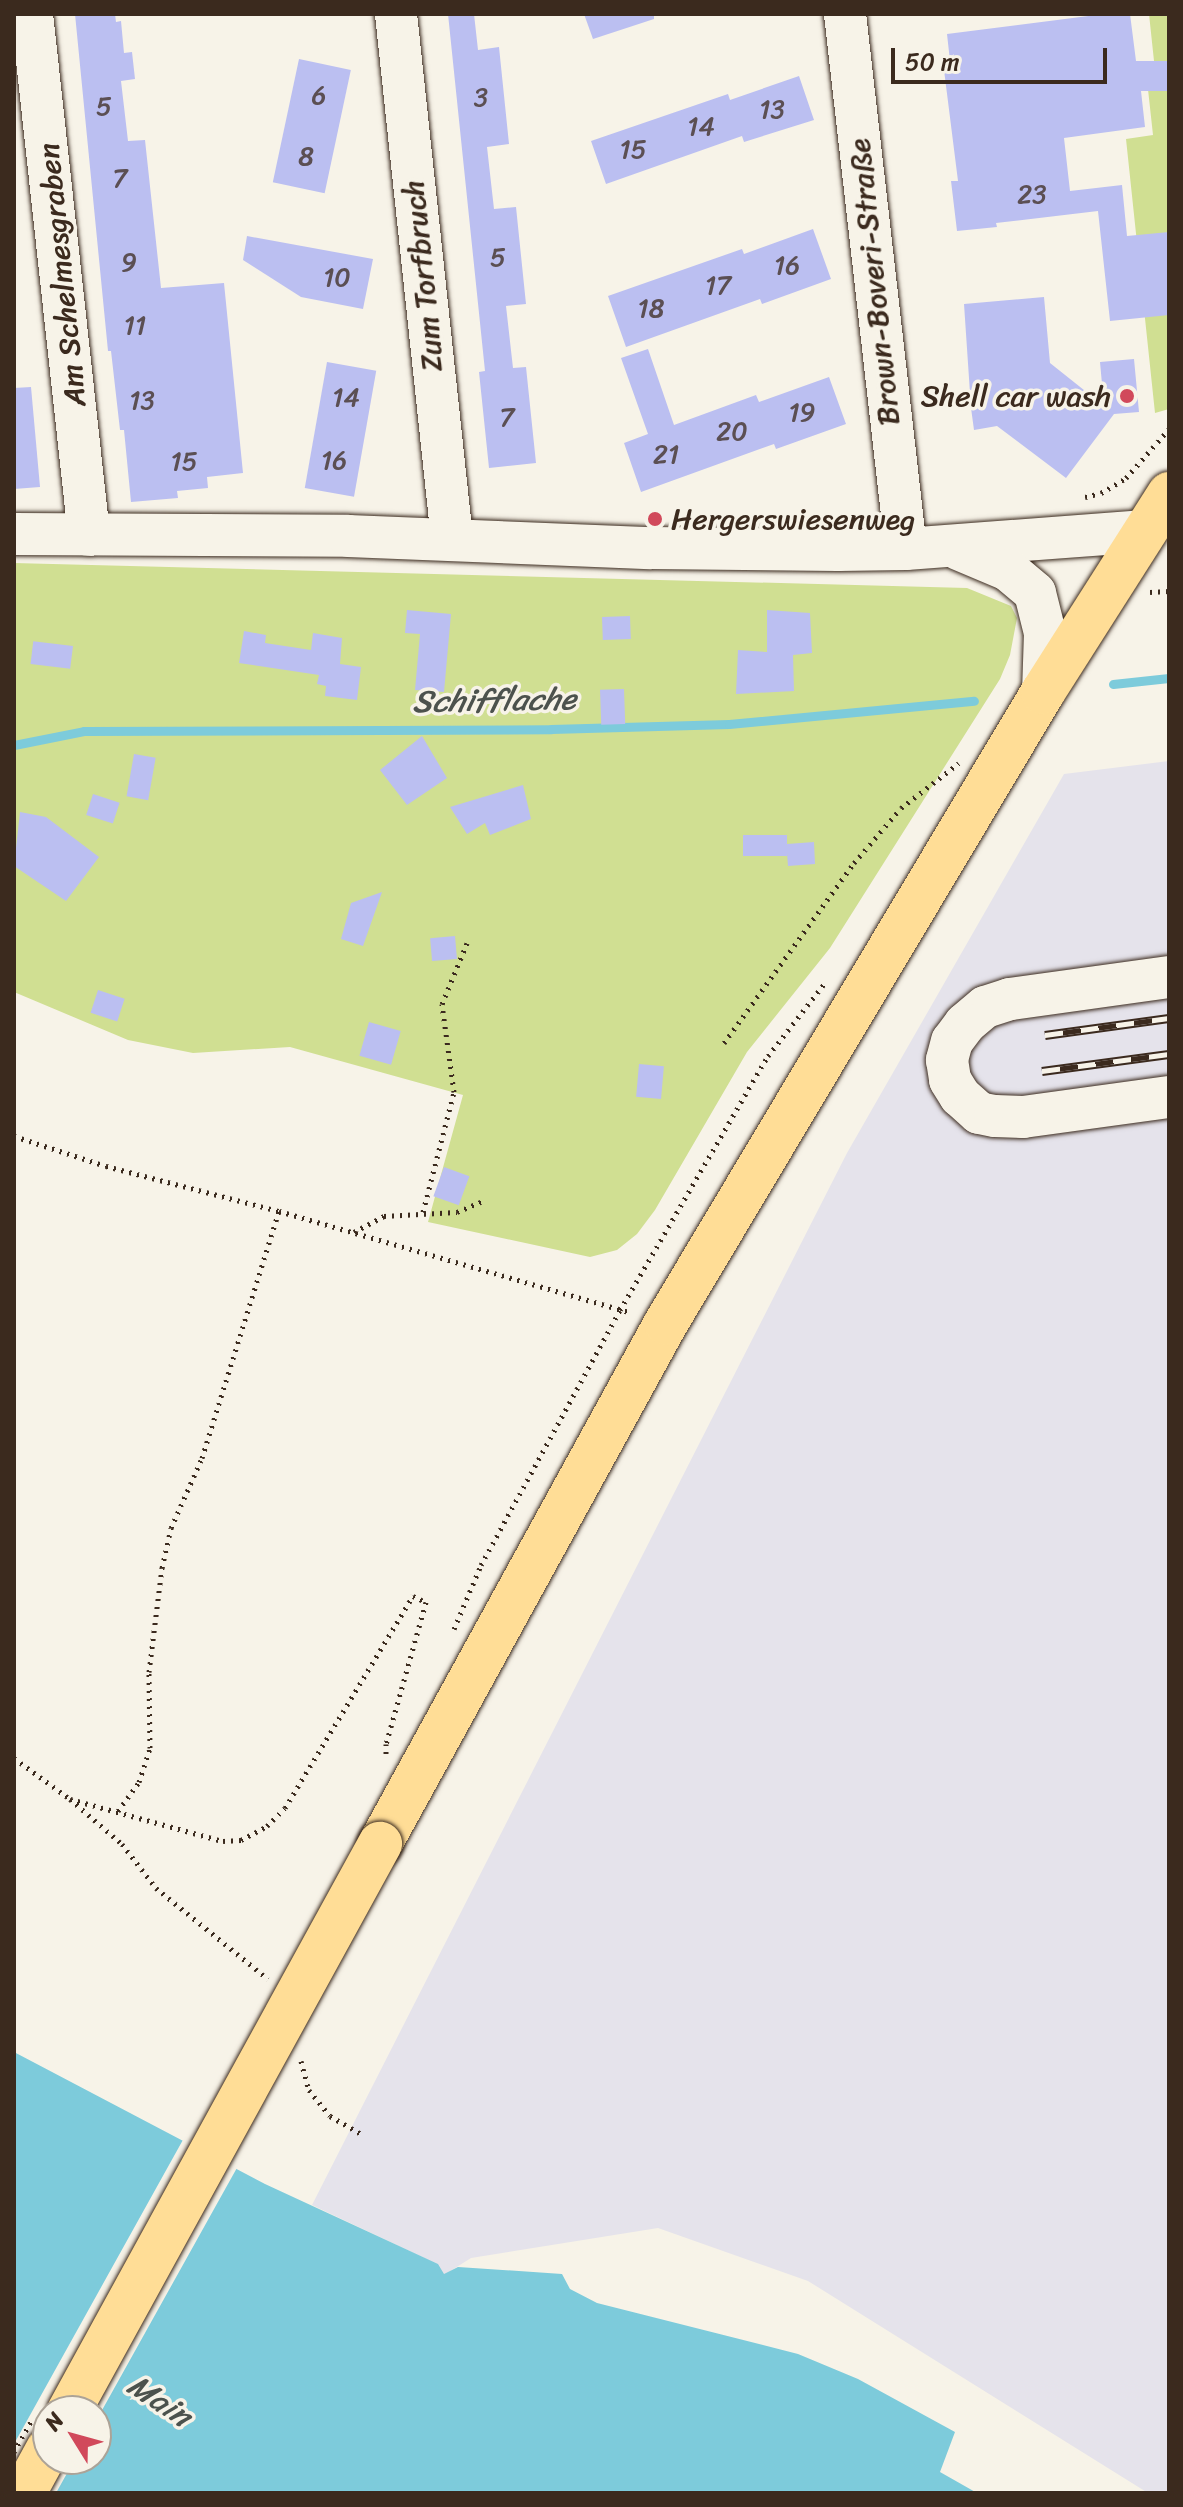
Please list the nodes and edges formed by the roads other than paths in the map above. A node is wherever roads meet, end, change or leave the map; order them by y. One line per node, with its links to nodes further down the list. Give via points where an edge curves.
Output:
1 (32, 14): 7 (street, Am Schelmesgraben)
2 (396, 14): 8 (street, Zum Torfbruch)
3 (845, 14): 10 (street, Brown-Boveri-Straße)
4 (1169, 494): 5 (main road)
5 (1157, 530): 9 (street); 11 (main road)
6 (14, 534): 7 (street)
7 (89, 535): 8 (street)
8 (452, 539): 10 (street, via 651,548)
9 (949, 545): 10 (street); 11 (street, via 1008,570 1035,593 1045,633)
10 (906, 549)
11 (1043, 692): 14 (main road, bridge, via 666,1323)
12 (1169, 977): 13 (street, via 985,1007 952,1041 947,1060 960,1096 979,1113 995,1116 1023,1117)
13 (1169, 1097)
14 (78, 2395)
15 (34, 2475): 16 (main road)
16 (24, 2493)

